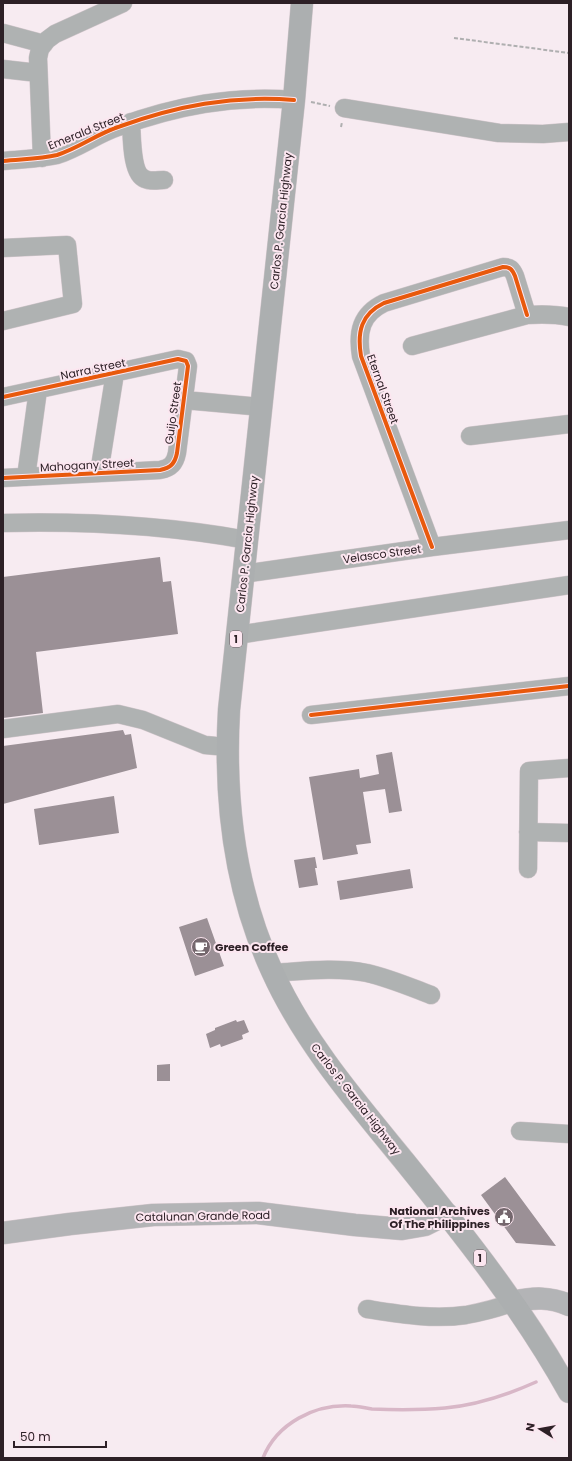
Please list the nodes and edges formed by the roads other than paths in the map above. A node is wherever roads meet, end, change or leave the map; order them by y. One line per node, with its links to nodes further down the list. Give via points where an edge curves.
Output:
1 (123, 3): 4 (street, via 55,34)
2 (302, 3): 7 (highway, Carlos P. Garcia Highway / 1)
3 (3, 33): 4 (street)
4 (44, 44): 6 (street, via 38,58)
5 (3, 69): 6 (street)
6 (38, 73): 11 (street)
7 (294, 100): 9 (street, Emerald Street, via 225,100); 24 (highway, Carlos P. Garcia Highway / 1)
8 (344, 108): 10 (street, via 499,133)
9 (131, 122): 11 (street, Emerald Street, via 68,151); 13 (street, via 134,161 138,174 151,181)
10 (569, 132)
11 (42, 158): 12 (street, Emerald Street)
12 (3, 161)
13 (164, 180)
14 (3, 248): 17 (street, via 67,246 73,304)
15 (527, 315): 16 (street, via 558,314); 18 (street); 34 (street, Eternal Street, via 512,270 503,267 384,303 368,314 363,324 359,345 361,356)
16 (569, 317)
17 (3, 321)
18 (412, 346)
19 (186, 361): 20 (street, Narra Street, via 178,360); 23 (street, Guijo Street, via 188,368)
20 (115, 373): 21 (street, Narra Street); 28 (street)
21 (38, 390): 22 (street, Narra Street); 29 (street)
22 (3, 397)
23 (184, 400): 24 (street); 27 (street, Guijo Street, via 177,453)
24 (262, 407): 33 (highway, Carlos P. Garcia Highway / 1)
25 (569, 424): 26 (street)
26 (470, 436)
27 (172, 466): 28 (street, Mahogany Street, via 160,470)
28 (99, 473): 29 (street, Mahogany Street)
29 (26, 477): 30 (street, Mahogany Street)
30 (3, 478)
31 (3, 523): 33 (street, via 56,521 137,525)
32 (569, 530): 34 (street, Velasco Street)
33 (247, 540): 35 (highway, Carlos P. Garcia Highway / 1)
34 (432, 547): 35 (street, Velasco Street)
35 (243, 574): 37 (highway, Carlos P. Garcia Highway / 1)
36 (569, 585): 37 (street)
37 (237, 635): 41 (highway, Carlos P. Garcia Highway / 1)
38 (569, 686): 39 (street)
39 (311, 715)
40 (3, 729): 41 (street, via 118,714 143,720 205,745)
41 (227, 747): 46 (highway, Carlos P. Garcia Highway / 1, via 231,824 237,861 246,900)
42 (569, 768): 43 (street, via 529,771)
43 (528, 832): 44 (street); 45 (street)
44 (569, 833)
45 (528, 868)
46 (272, 972): 47 (street, via 334,970 367,974); 50 (highway, Carlos P. Garcia Highway / 1, via 325,1062)
47 (431, 995)
48 (520, 1131): 49 (street)
49 (569, 1134)
50 (447, 1214): 51 (main road, Catalunan Grande Road, via 425,1225 402,1229 258,1213 153,1216); 52 (highway, Carlos P. Garcia Highway / 1)
51 (3, 1233)
52 (514, 1302): 53 (main road, via 550,1298); 54 (street, via 482,1312 448,1316 409,1315); 55 (highway, Carlos P. Garcia Highway / 1)
53 (569, 1305)
54 (366, 1309)
55 (569, 1392)

